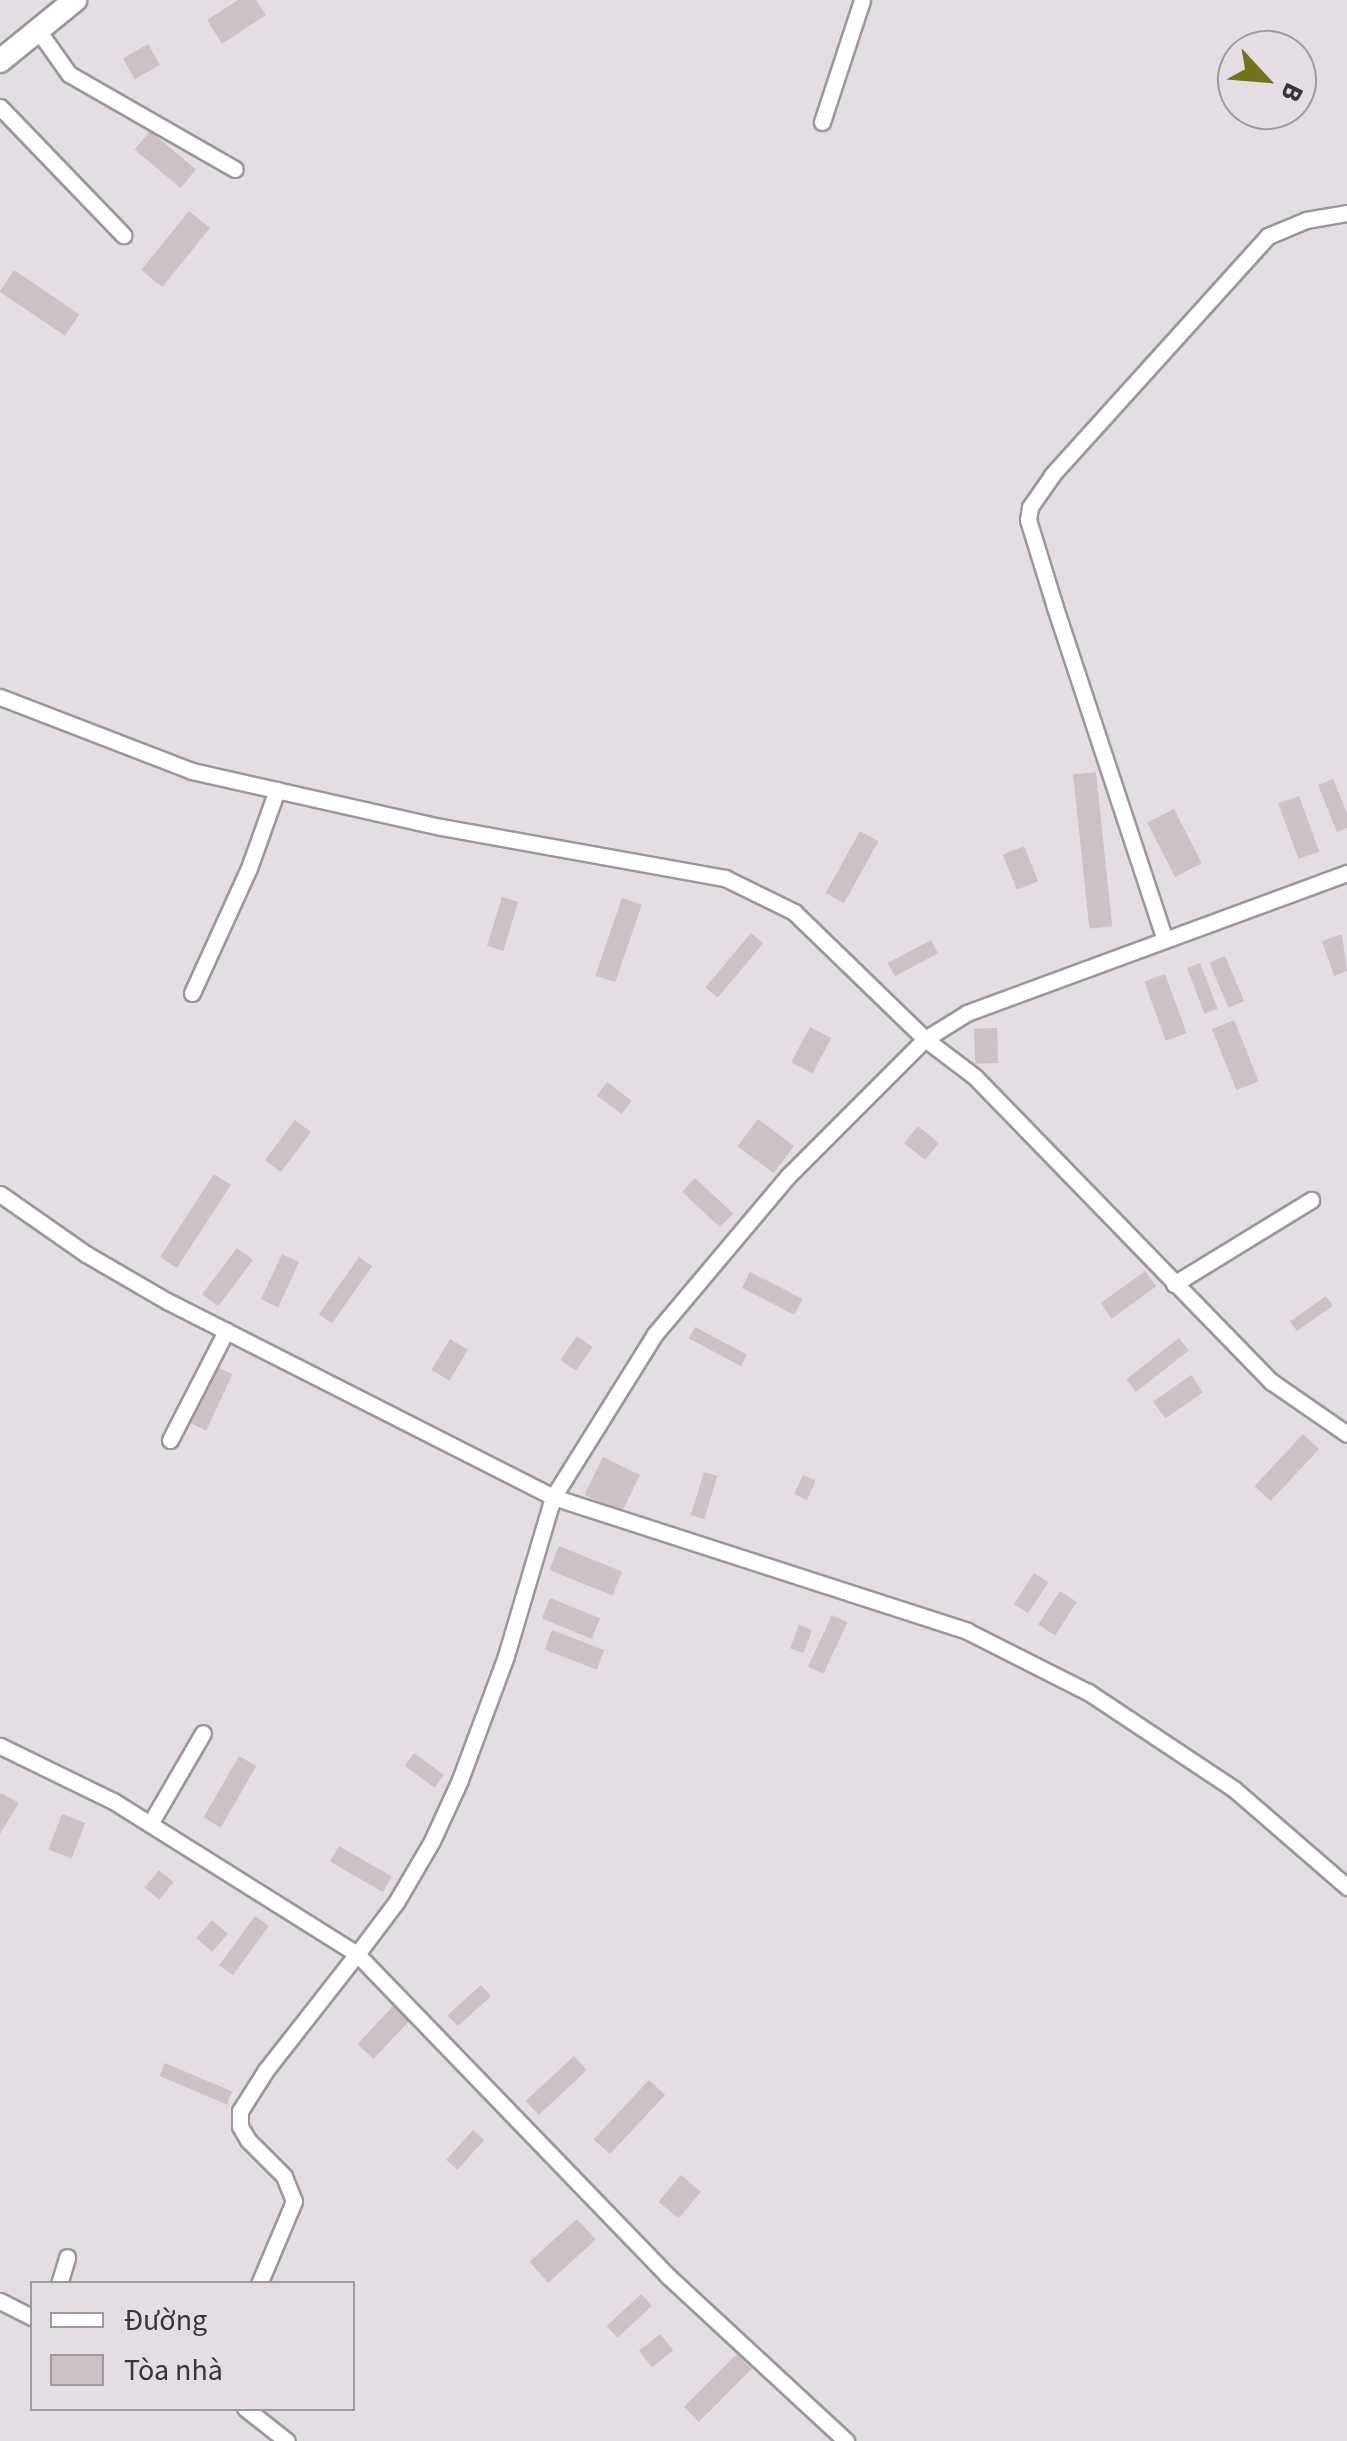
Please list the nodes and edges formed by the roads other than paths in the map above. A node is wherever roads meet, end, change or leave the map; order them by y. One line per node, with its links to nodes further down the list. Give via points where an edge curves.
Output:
1 (75, 0): 3 (main road)
2 (862, 0): 6 (street)
3 (37, 29): 4 (main road); 7 (street, via 69,74)
4 (0, 61)
5 (0, 107): 9 (street)
6 (822, 122)
7 (234, 169)
8 (1347, 213): 13 (street, via 1268,236 1030,507 1028,520 1055,608)
9 (123, 235)
10 (0, 697): 11 (street, via 192,771)
11 (277, 790): 14 (street); 15 (street, via 441,828 725,878 794,912)
12 (1347, 873): 13 (street)
13 (1164, 937): 15 (street, via 967,1013)
14 (192, 992)
15 (926, 1039): 18 (street, via 975,1077); 22 (street, via 788,1176 656,1334)
16 (0, 1194): 19 (street, via 86,1254)
17 (1311, 1200): 18 (street)
18 (1174, 1284): 20 (street, via 1272,1382)
19 (226, 1331): 21 (street); 22 (street)
20 (1347, 1434)
21 (170, 1440)
22 (553, 1498): 26 (street, via 967,1631 1088,1692 1234,1789); 27 (street, via 460,1780 432,1842)
23 (203, 1733): 25 (street)
24 (0, 1746): 25 (street)
25 (150, 1824): 27 (street)
26 (1347, 1886)
27 (357, 1954): 30 (street, via 240,2111 248,2140 284,2176 294,2201); 35 (street, via 668,2276)
28 (66, 2257): 29 (street)
29 (59, 2281)
30 (260, 2281)
31 (0, 2302): 32 (street)
32 (30, 2317)
33 (249, 2411): 34 (street)
34 (287, 2441)
35 (846, 2441)

